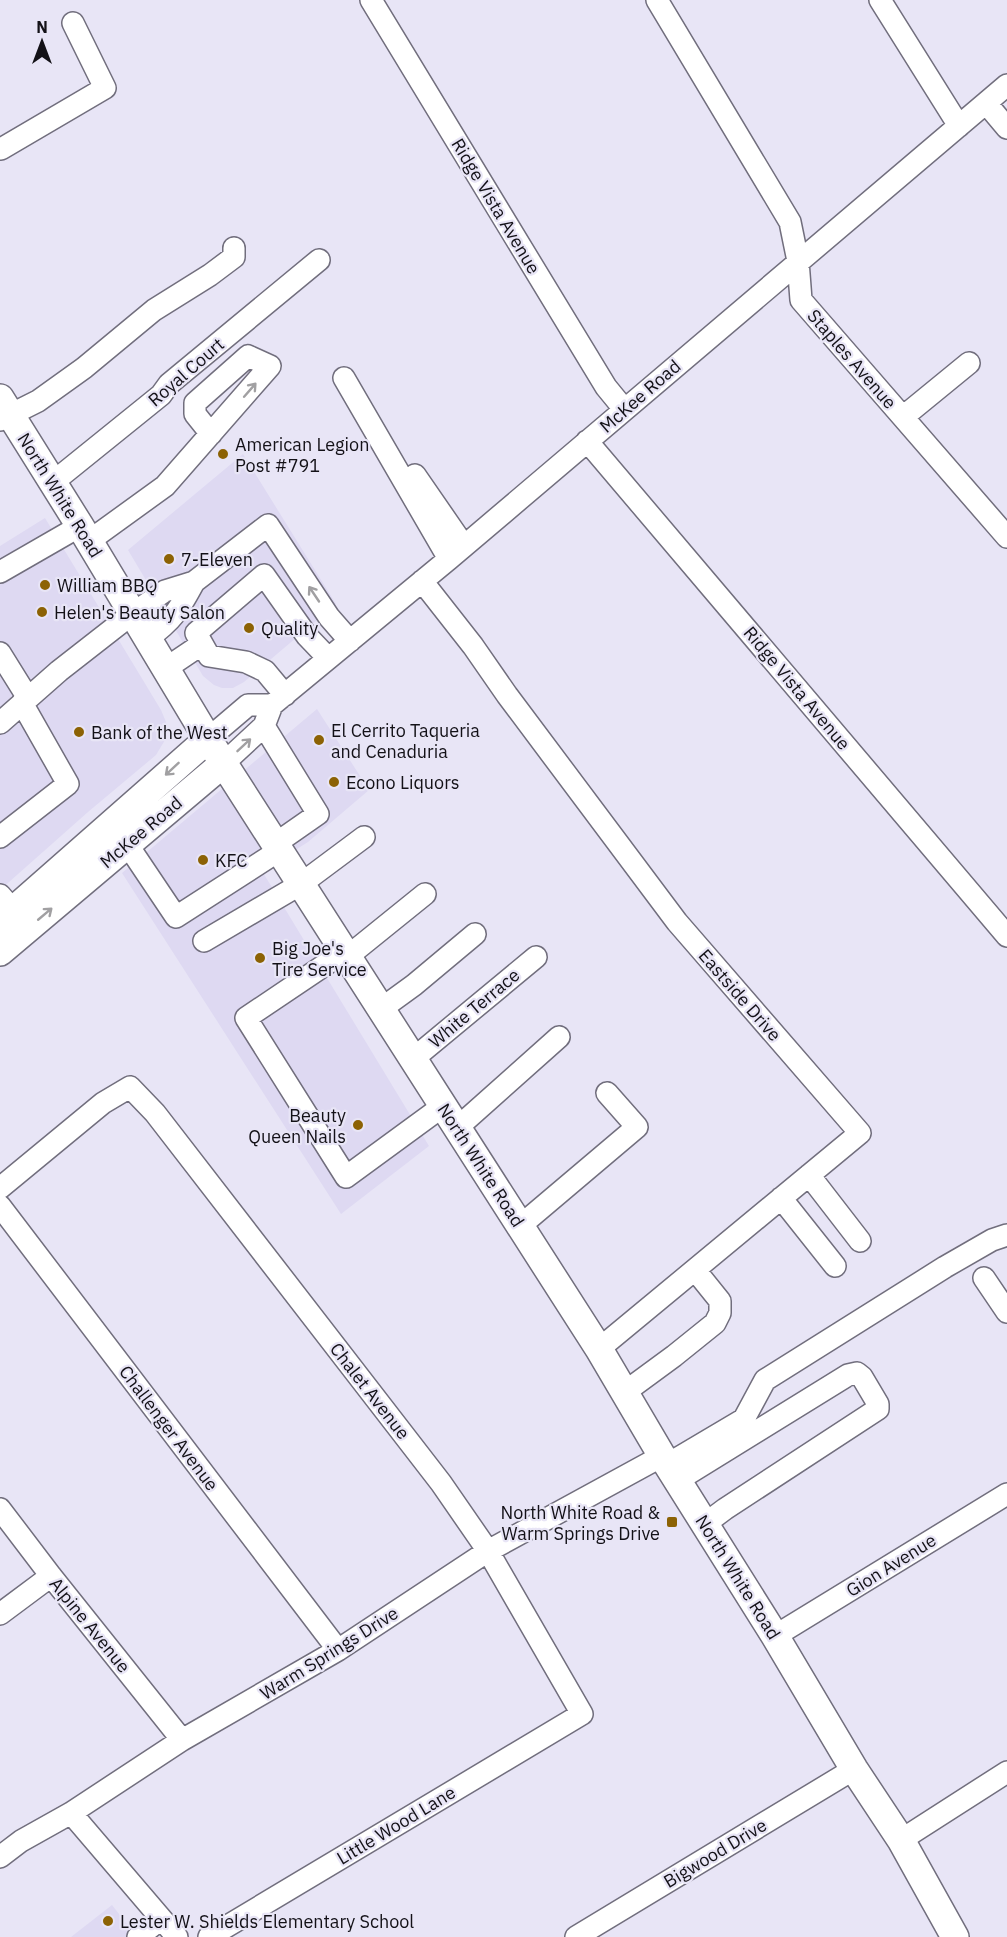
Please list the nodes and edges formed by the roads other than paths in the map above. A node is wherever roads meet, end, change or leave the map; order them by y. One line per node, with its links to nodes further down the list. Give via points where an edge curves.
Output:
1 (371, 0): 16 (street, Ridge Vista Avenue, via 606,387)
2 (657, 0): 13 (street, Staples Avenue, via 790,222)
3 (880, 0): 7 (street)
4 (73, 23): 9 (street, via 105,88)
5 (1007, 85): 6 (street, McKee Road)
6 (986, 103): 7 (street, McKee Road); 8 (street)
7 (959, 126): 13 (street, McKee Road)
8 (1007, 129)
9 (0, 148): 10 (street, via 6,156)
10 (0, 160)
11 (234, 248): 17 (street, via 234,257 154,310 38,401)
12 (319, 260): 22 (street, Royal Court)
13 (798, 261): 16 (street, McKee Road); 18 (street, Staples Avenue, via 801,300)
14 (969, 363): 18 (street)
15 (344, 378): 25 (street)
16 (624, 409): 20 (street, McKee Road)
17 (3, 411): 22 (main road, North White Road)
18 (903, 417): 24 (street, Staples Avenue)
19 (211, 434): 23 (street, via 165,486)
20 (588, 441): 25 (street, McKee Road); 50 (street, Ridge Vista Avenue)
21 (403, 456): 25 (street)
22 (52, 483): 23 (main road, North White Road)
23 (85, 533): 26 (street); 29 (main road, North White Road)
24 (1007, 537)
25 (457, 552): 27 (street, McKee Road)
26 (0, 572)
27 (422, 581): 31 (street, McKee Road); 60 (street, Eastside Drive, via 677,922 860,1133)
28 (194, 582): 29 (street, via 165,591); 30 (street, via 168,623); 31 (street, one-way to 28, via 329,617 268,525)
29 (132, 614): 30 (main road, North White Road); 37 (street)
30 (147, 639): 35 (main road, North White Road)
31 (350, 641): 34 (street, McKee Road)
32 (202, 644): 34 (street, via 196,633 264,575 306,636); 35 (street); 36 (street, via 209,656 246,662 265,671)
33 (0, 653): 37 (street)
34 (328, 658): 36 (street, McKee Road)
35 (165, 669): 40 (main road, North White Road)
36 (279, 700): 39 (street, McKee Road); 40 (street, McKee Road, via 248,705)
37 (25, 701): 38 (street); 42 (street, via 68,784)
38 (0, 723)
39 (264, 726): 41 (street, McKee Road, one-way to 39); 45 (street, via 318,814)
40 (208, 739): 41 (main road, North White Road); 48 (main road, McKee Road, one-way to 48)
41 (224, 763): 44 (main road, McKee Road); 45 (main road, North White Road)
42 (2, 830)
43 (364, 837): 46 (street)
44 (127, 844): 45 (street, via 176,917); 52 (main road, McKee Road, one-way to 44)
45 (277, 847): 46 (main road, North White Road)
46 (301, 884): 51 (street); 53 (main road, North White Road)
47 (425, 894): 53 (street)
48 (4, 909)
49 (475, 934): 55 (street)
50 (1007, 936)
51 (204, 941)
52 (0, 952)
53 (346, 954): 55 (main road, North White Road); 59 (street, via 246,1018 346,1177)
54 (536, 957): 57 (street, White Terrace)
55 (381, 1009): 57 (main road, North White Road)
56 (559, 1037): 59 (street)
57 (413, 1059): 59 (main road, North White Road)
58 (607, 1093): 64 (street, via 637,1127)
59 (450, 1117): 64 (main road, North White Road)
60 (809, 1175): 62 (street, Eastside Drive); 66 (street)
61 (0, 1188): 77 (street, Chalet Avenue, via 103,1103 130,1087 155,1113 434,1473)
62 (782, 1198): 67 (street); 68 (street, Eastside Drive)
63 (0, 1206): 81 (street, Challenger Avenue)
64 (520, 1226): 71 (main road, North White Road)
65 (1007, 1235): 73 (street, via 945,1267 765,1380 744,1419)
66 (860, 1241)
67 (835, 1266)
68 (695, 1270): 71 (street, Eastside Drive); 72 (street, via 720,1301 715,1323)
69 (984, 1278): 70 (street)
70 (1007, 1312)
71 (599, 1349): 72 (main road, North White Road)
72 (625, 1392): 73 (main road, North White Road)
73 (669, 1467): 76 (main road, North White Road); 76 (street, via 848,1375 857,1373 862,1377 878,1409); 77 (street, Warm Springs Drive)
74 (1007, 1494): 80 (street, Gion Avenue)
75 (0, 1509): 78 (street, Alpine Avenue)
76 (705, 1524): 80 (main road, North White Road)
77 (488, 1551): 81 (street, Warm Springs Drive); 82 (street, Chalet Avenue)
78 (51, 1576): 79 (street); 83 (street, Alpine Avenue)
79 (0, 1614)
80 (775, 1636): 84 (main road, North White Road)
81 (338, 1650): 83 (street, Warm Springs Drive)
82 (582, 1714): 92 (street, Little Wood Lane)
83 (182, 1740): 86 (street, Warm Springs Drive)
84 (854, 1769): 87 (main road, North White Road); 93 (street, Bigwood Drive)
85 (1007, 1772): 87 (street)
86 (71, 1813): 88 (street, Warm Springs Drive); 89 (street)
87 (901, 1840): 94 (main road, North White Road)
88 (0, 1857)
89 (161, 1918): 90 (street); 91 (street)
90 (138, 1937)
91 (177, 1937)
92 (209, 1937)
93 (576, 1937)
94 (955, 1937)

